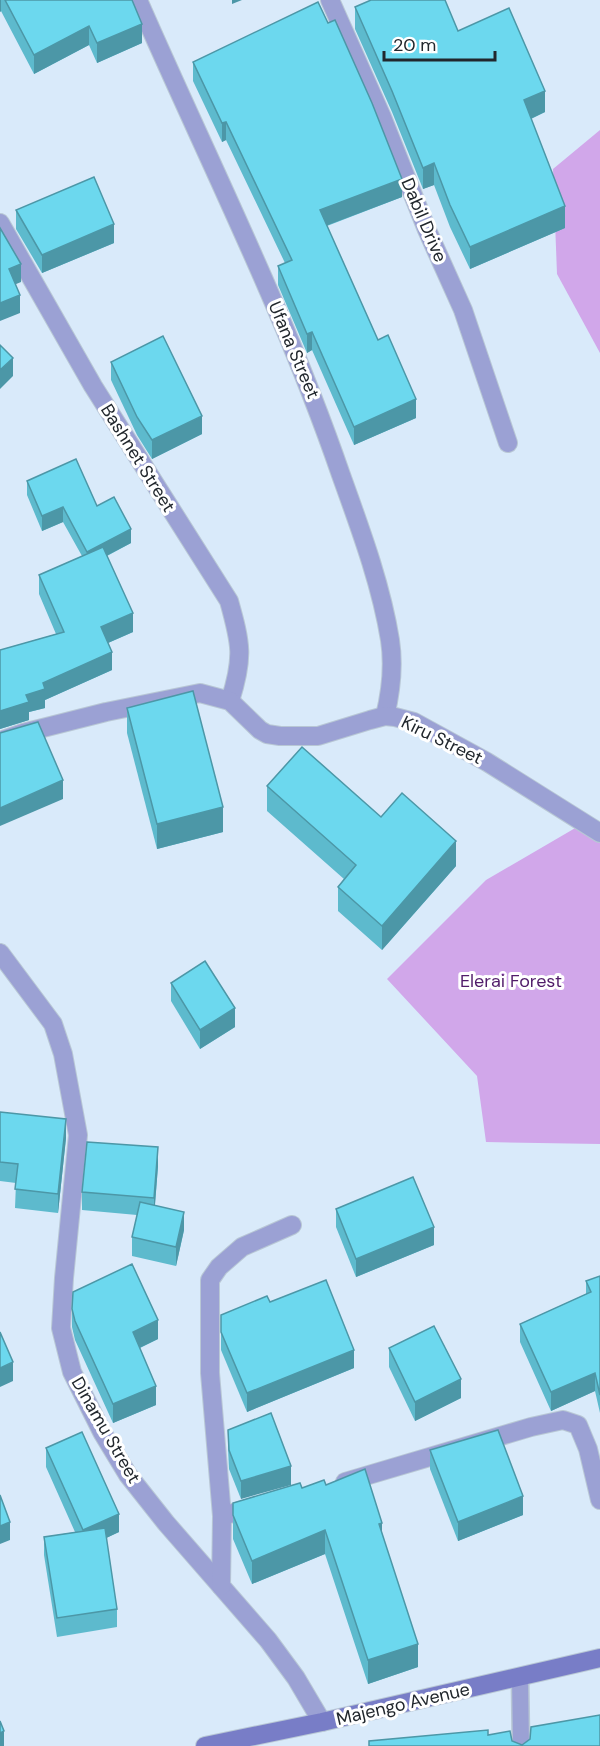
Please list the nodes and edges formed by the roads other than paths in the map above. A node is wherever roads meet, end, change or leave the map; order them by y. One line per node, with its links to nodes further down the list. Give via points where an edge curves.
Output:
1 (138, 0): 6 (street, Ufana Street, via 320,412 378,588 390,640 391,690)
2 (330, 0): 4 (street, Dabil Drive, via 463,309)
3 (0, 224): 5 (street, Bashnet Street, via 93,386 229,601 240,641 238,674)
4 (508, 443)
5 (230, 700): 6 (street, Kiru Street, via 260,730 280,736 318,736); 7 (street, via 200,693 106,712)
6 (385, 716): 8 (street, Kiru Street, via 403,718 430,730)
7 (0, 741)
8 (600, 833)
9 (0, 953): 15 (street, Dinamu Street, via 53,1024 63,1054 78,1135 62,1328 72,1372 128,1475)
10 (292, 1225): 14 (street, via 242,1247 210,1280 210,1373)
11 (325, 1487): 12 (street, via 563,1420 578,1425)
12 (600, 1500)
13 (268, 1503): 14 (street)
14 (222, 1516): 15 (street)
15 (221, 1586): 18 (street, Dinamu Street, via 268,1640)
16 (600, 1658): 17 (street, Majengo Avenue)
17 (520, 1677): 18 (street, Majengo Avenue); 20 (lane)
18 (322, 1722): 19 (street, Majengo Avenue)
19 (206, 1746)
20 (521, 1746)

